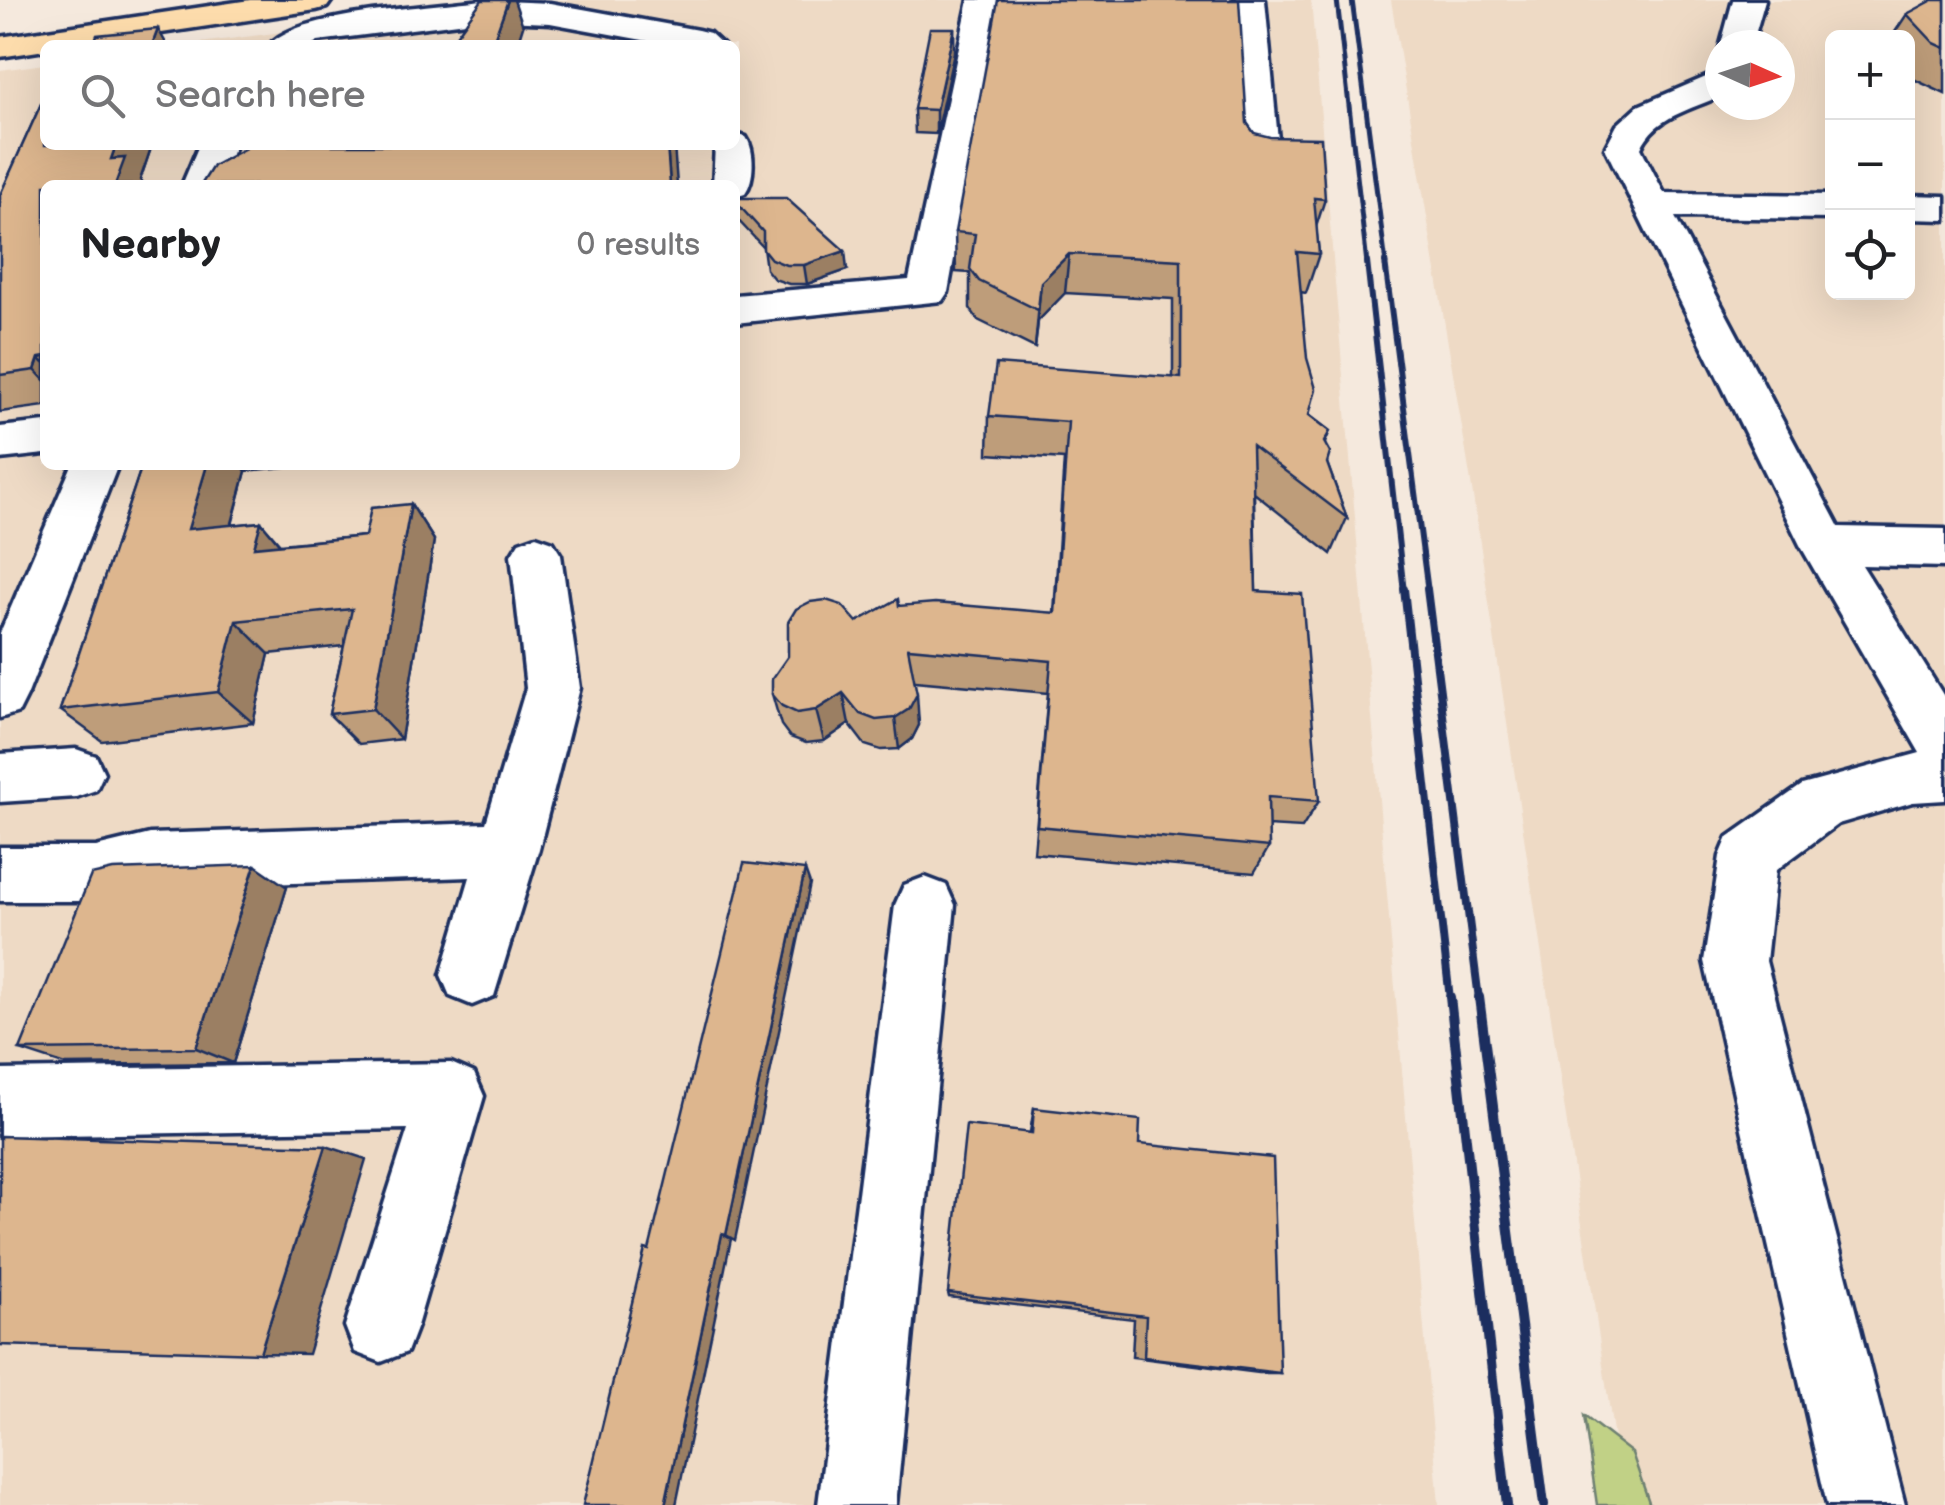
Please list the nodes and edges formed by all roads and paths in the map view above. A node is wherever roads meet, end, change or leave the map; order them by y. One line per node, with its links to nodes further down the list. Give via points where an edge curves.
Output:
1 (126, 0): 6 (highway)
2 (316, 0): 8 (highway)
3 (985, 0): 23 (street, via 926,292)
4 (1249, 0): 16 (street)
5 (1749, 0): 7 (street)
6 (0, 17)
7 (1740, 30)
8 (47, 40)
9 (294, 40): 10 (street, via 308,32 482,10 550,13)
10 (698, 40)
11 (40, 41): 12 (highway)
12 (0, 47)
13 (1705, 90): 19 (street, via 1644,114 1628,130 1624,148)
14 (215, 150): 17 (street)
15 (732, 150): 18 (street)
16 (1262, 162)
17 (203, 180)
18 (732, 180)
19 (1650, 205): 20 (street); 27 (street)
20 (1825, 207)
21 (1915, 207): 22 (street)
22 (1945, 208)
23 (740, 309)
24 (40, 439): 25 (street)
25 (0, 443)
26 (93, 470): 30 (street)
27 (1824, 545): 28 (street); 31 (street)
28 (1945, 548)
29 (536, 555): 34 (street, via 553,688)
30 (0, 696)
31 (1943, 751): 41 (street, via 1913,778 1822,803 1749,856 1735,961)
32 (76, 773): 33 (street)
33 (0, 778)
34 (510, 849): 35 (street, via 150,861 96,874); 37 (street)
35 (0, 874)
36 (925, 905): 40 (street)
37 (472, 974)
38 (0, 1103): 39 (street, via 450,1096)
39 (380, 1326)
40 (857, 1505)
41 (1866, 1505)

